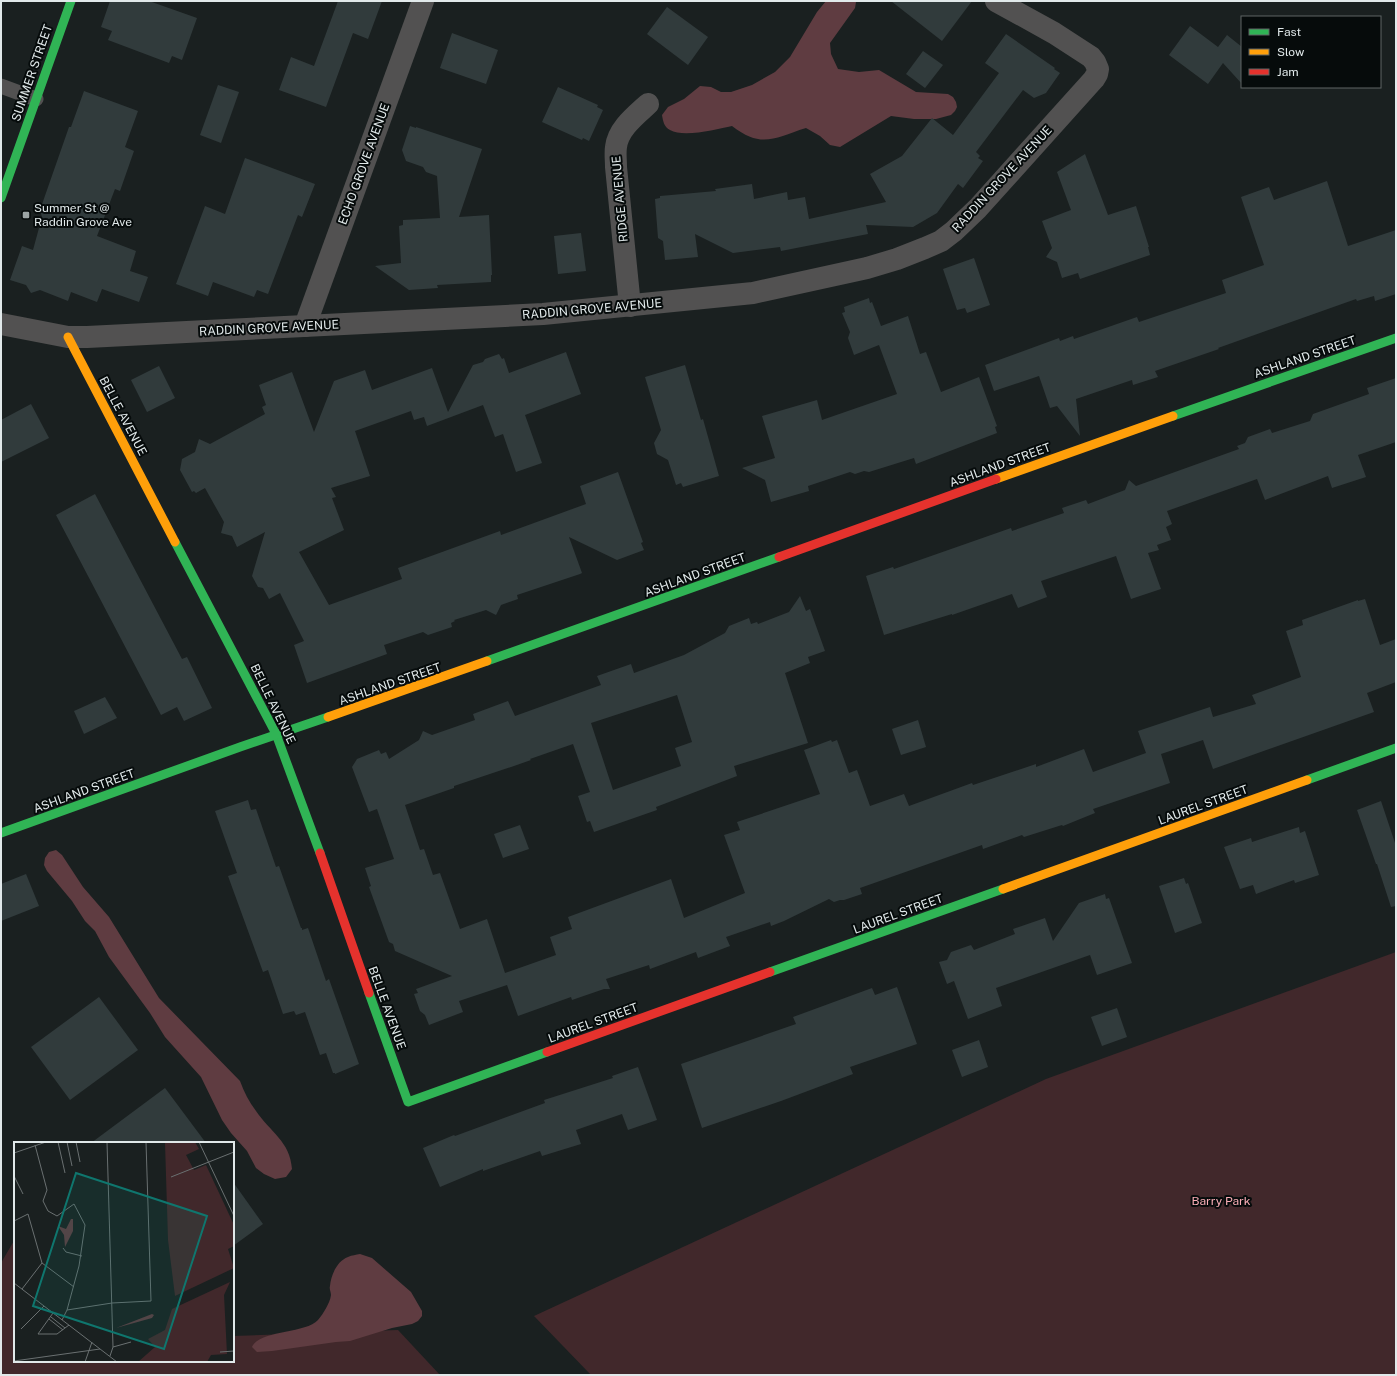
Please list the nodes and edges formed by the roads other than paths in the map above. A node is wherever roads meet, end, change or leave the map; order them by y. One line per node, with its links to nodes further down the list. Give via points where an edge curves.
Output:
1 (70, 1): 5 (street, SUMMER STREET)
2 (423, 1): 10 (street, ECHO GROVE AVENUE)
3 (996, 1): 8 (street, RADDIN GROVE AVENUE, via 1054,33 1090,57 1095,62 1097,74 1019,164 958,227 937,243 882,264 769,290 720,298)
4 (1, 86): 5 (lane)
5 (36, 99): 7 (street, SUMMER STREET)
6 (648, 104): 8 (street, RIDGE AVENUE, via 623,130 616,147)
7 (1, 198)
8 (630, 306): 10 (street, RADDIN GROVE AVENUE, via 527,315)
9 (1, 324): 11 (street, RADDIN GROVE AVENUE)
10 (305, 326): 11 (street, RADDIN GROVE AVENUE)
11 (68, 337): 13 (street, BELLE AVENUE)
12 (1396, 338): 13 (street, ASHLAND STREET, via 508,655)
13 (276, 734): 15 (street, ASHLAND STREET); 16 (street, BELLE AVENUE)
14 (1396, 748): 16 (street, LAUREL STREET)
15 (1, 833)
16 (408, 1102)

